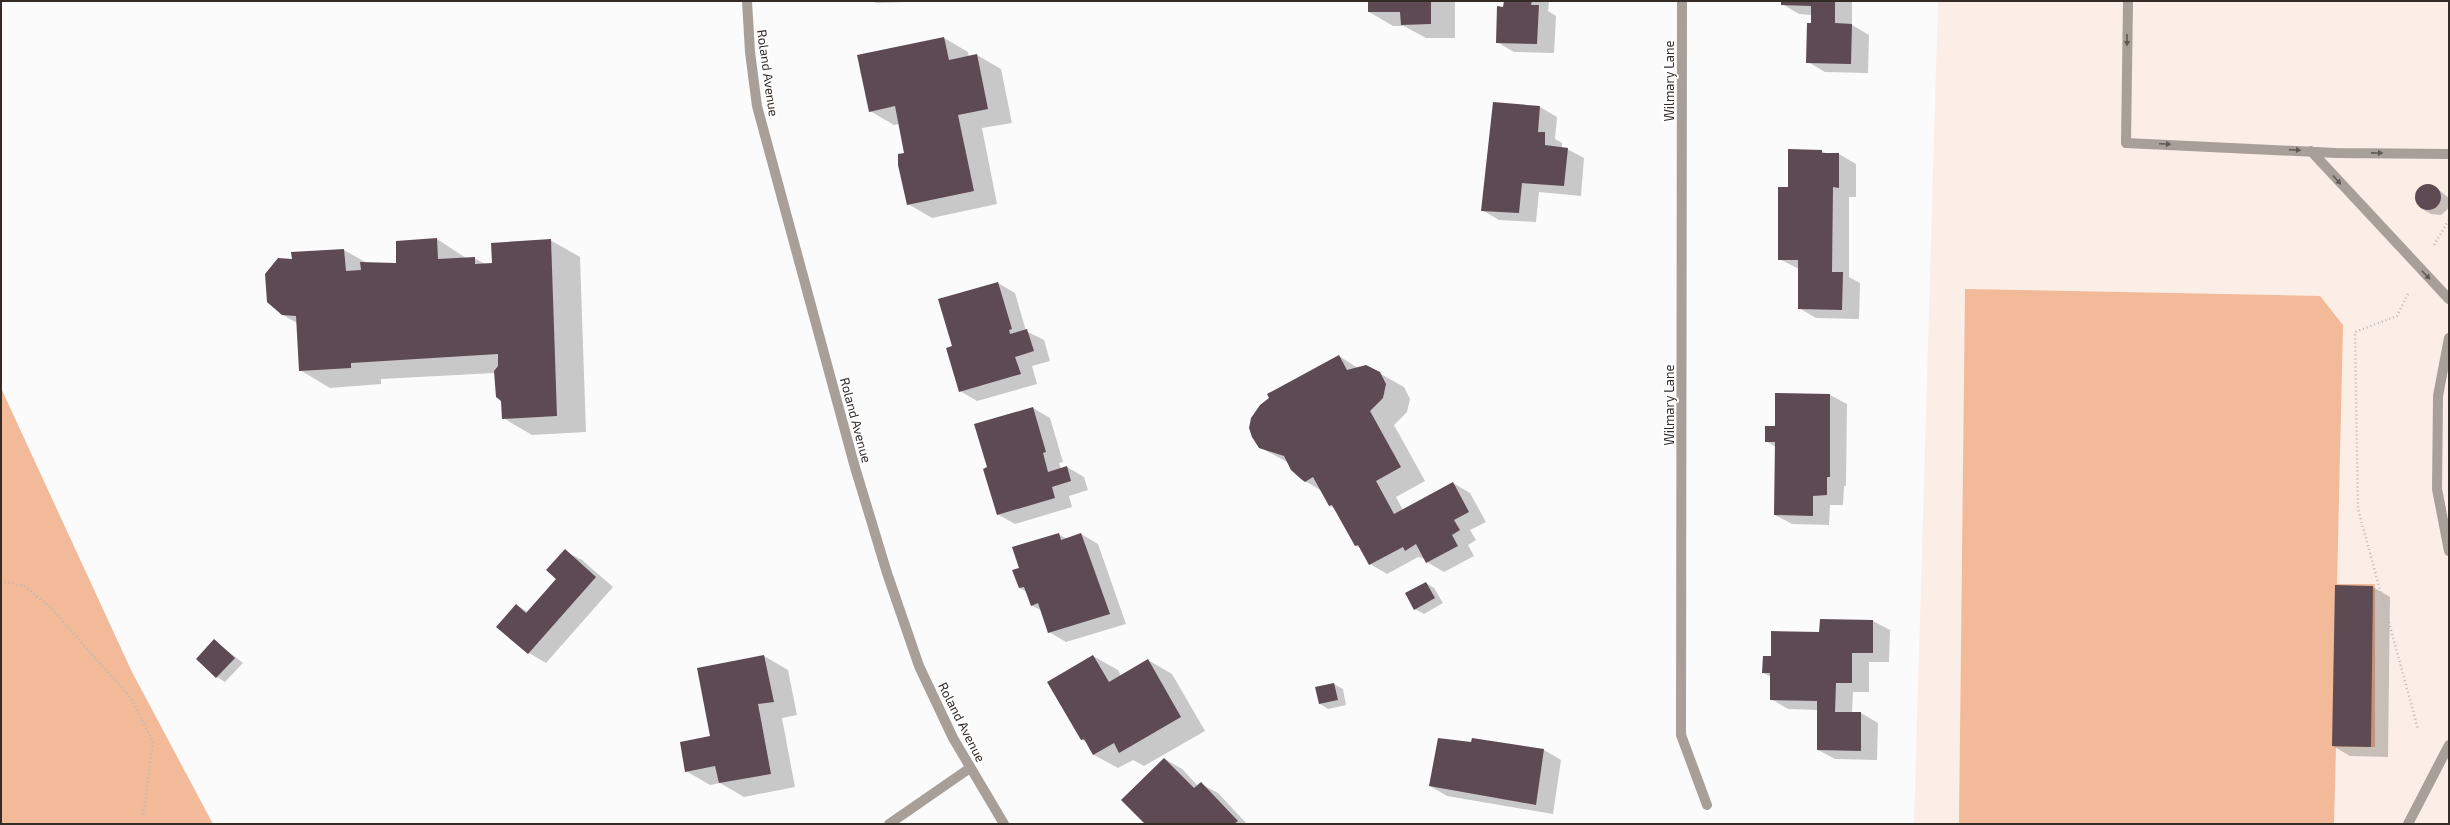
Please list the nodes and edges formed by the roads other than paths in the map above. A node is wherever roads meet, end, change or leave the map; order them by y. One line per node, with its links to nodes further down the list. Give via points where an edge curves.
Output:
1 (747, 1): 10 (street, Roland Avenue, via 757,106 854,464 919,666)
2 (1682, 1): 11 (street, Wilmary Lane, via 1681,735)
3 (2128, 1): 4 (street, one-way to 4, via 2126,143)
4 (2311, 151): 5 (street, one-way to 5); 6 (street, one-way to 6)
5 (2449, 154)
6 (2449, 299)
7 (2449, 338): 8 (street, via 2438,396 2437,481)
8 (2449, 551)
9 (2449, 745): 14 (street)
10 (970, 768): 12 (street); 13 (street, Roland Avenue)
11 (1708, 805)
12 (889, 824)
13 (1004, 824)
14 (2408, 824)

